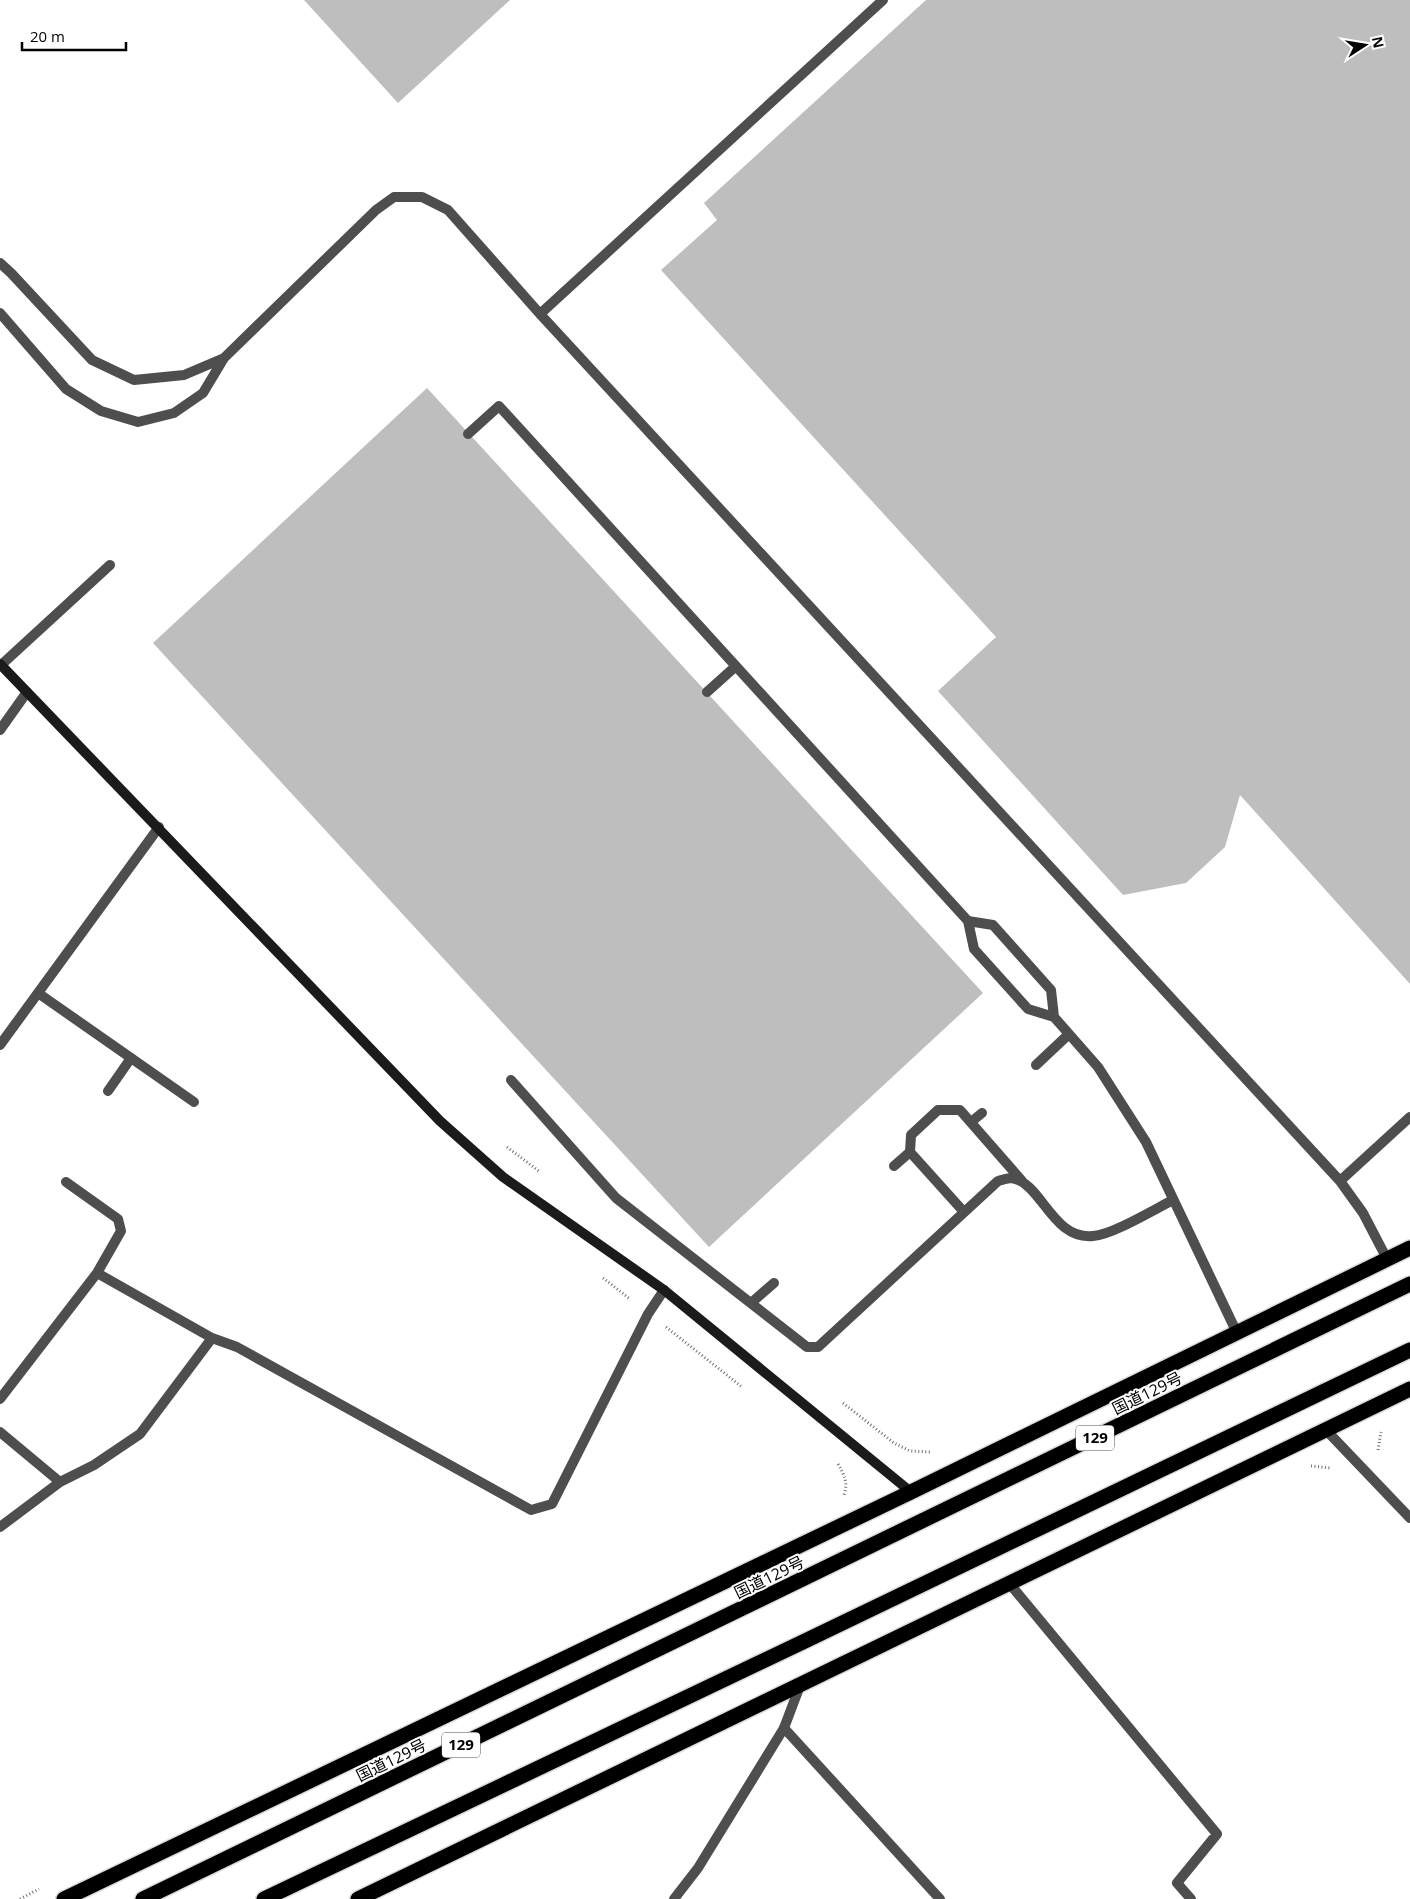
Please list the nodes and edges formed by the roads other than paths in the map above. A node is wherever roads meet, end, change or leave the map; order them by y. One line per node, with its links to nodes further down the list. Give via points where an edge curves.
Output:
1 (883, 0): 4 (street)
2 (0, 263): 5 (street, via 92,360 134,380 184,375)
3 (0, 313): 5 (street, via 66,389 101,411 138,422 174,413 203,393)
4 (540, 314): 5 (street, via 448,210 422,197 394,197 376,210); 29 (street)
5 (224, 358)
6 (468, 434): 9 (street, via 499,406)
7 (110, 565): 8 (street)
8 (0, 664): 10 (street)
9 (736, 666): 11 (street); 14 (street)
10 (27, 692): 12 (street); 13 (street)
11 (707, 692)
12 (0, 730)
13 (158, 827): 15 (street); 39 (street, via 440,1121 503,1177)
14 (968, 921): 16 (street, via 974,949 1028,1009); 16 (street, via 993,925 1051,990)
15 (38, 993): 18 (street); 19 (street)
16 (1054, 1017): 17 (street)
17 (1069, 1034): 20 (street); 32 (street, via 1098,1066 1146,1142)
18 (0, 1045)
19 (131, 1058): 22 (street); 23 (street)
20 (1036, 1065)
21 (511, 1080): 40 (street, via 616,1198)
22 (108, 1091)
23 (194, 1102)
24 (982, 1113): 26 (street)
25 (1410, 1117): 29 (street)
26 (971, 1122): 27 (street, via 960,1110 938,1110 911,1135); 31 (street)
27 (910, 1152): 28 (street); 33 (street)
28 (894, 1166)
29 (1340, 1181): 35 (street, via 1363,1213)
30 (66, 1182): 36 (street, via 118,1218 122,1231)
31 (1023, 1182): 32 (street, via 1064,1228 1076,1234 1093,1236 1108,1232); 33 (street, via 1011,1178 998,1181)
32 (1173, 1200): 41 (street)
33 (964, 1212): 40 (street, via 818,1347 807,1347)
34 (1410, 1248): 35 (highway)
35 (1387, 1259): 41 (highway)
36 (98, 1273): 42 (street); 45 (street)
37 (774, 1283): 40 (street)
38 (1410, 1284): 56 (highway, 国道129号 / 129)
39 (664, 1290): 42 (street, via 648,1314 552,1504 531,1510 237,1347); 49 (street)
40 (751, 1303)
41 (1237, 1333): 49 (highway)
42 (212, 1338): 48 (street, via 140,1434 94,1465)
43 (1410, 1350): 57 (highway)
44 (1410, 1389): 46 (highway)
45 (0, 1400)
46 (1325, 1429): 50 (street); 52 (highway)
47 (0, 1432): 48 (street)
48 (60, 1482): 51 (street)
49 (911, 1492): 55 (highway)
50 (1410, 1518)
51 (0, 1527)
52 (1010, 1583): 53 (highway); 61 (street, via 1217,1834 1177,1883)
53 (801, 1683): 54 (street); 58 (highway)
54 (784, 1728): 59 (street, via 698,1868); 60 (street)
55 (64, 1899)
56 (143, 1899)
57 (264, 1899)
58 (358, 1899)
59 (674, 1899)
60 (940, 1899)
61 (1191, 1899)

